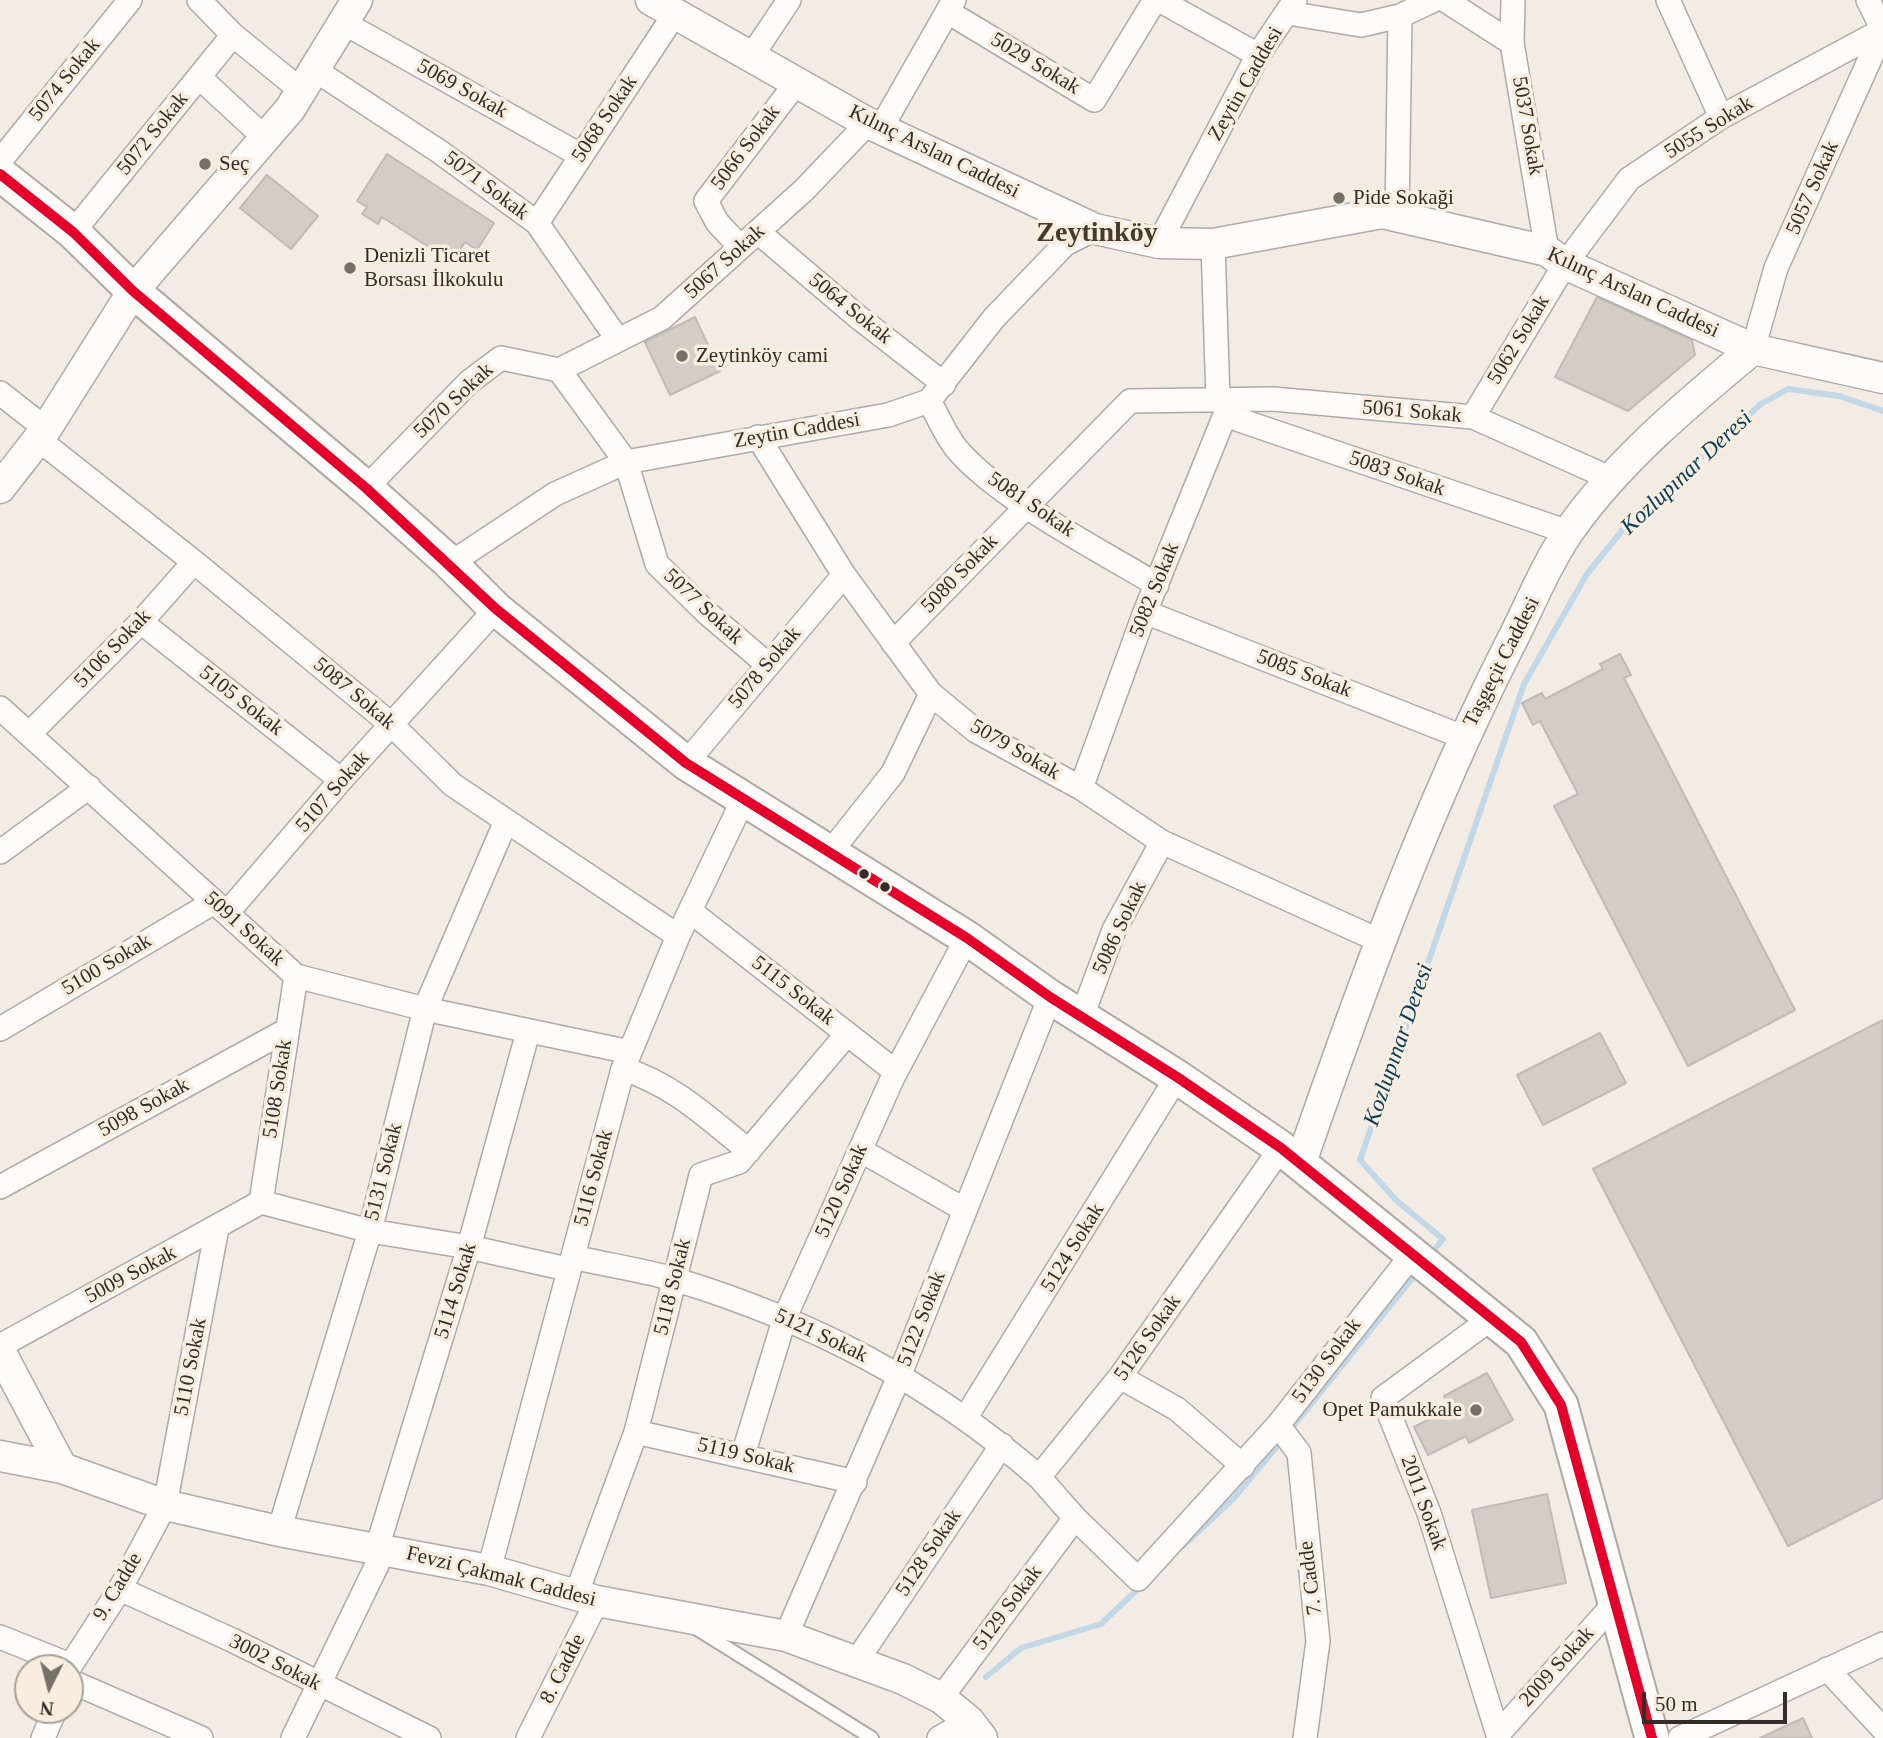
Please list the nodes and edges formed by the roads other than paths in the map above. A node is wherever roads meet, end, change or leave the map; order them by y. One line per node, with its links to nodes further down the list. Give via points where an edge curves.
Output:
1 (130, 0): 27 (street, 5074 Sokak)
2 (199, 0): 16 (street, 5071 Sokak)
3 (789, 0): 19 (street)
4 (1157, 0): 10 (street, 5029 Sokak, via 1094,100); 18 (street)
5 (1434, 0): 14 (street)
6 (1445, 0): 17 (street)
7 (1513, 0): 17 (street, 5037 Sokak)
8 (1668, 0): 23 (street)
9 (1868, 0): 15 (street)
10 (951, 6): 24 (street, 5067 Sokak)
11 (1292, 6): 14 (street, via 1361,25); 18 (street, Zeytin Caddesi)
12 (663, 7): 19 (street, Kılınç Arslan Caddesi); 26 (street, 5068 Sokak)
13 (350, 12): 21 (street); 26 (street, 5069 Sokak)
14 (1400, 16): 29 (street)
15 (1883, 30): 23 (street, 5055 Sokak); 40 (street, 5057 Sokak, via 1776,268)
16 (233, 35): 20 (street, 5072 Sokak); 21 (street, 5071 Sokak)
17 (1512, 43): 37 (street, 5037 Sokak)
18 (1258, 55): 34 (street, Zeytin Caddesi)
19 (751, 57): 22 (street, Kılınç Arslan Caddesi)
20 (199, 76): 25 (street); 32 (street, 5072 Sokak)
21 (309, 81): 25 (street); 30 (street, 5071 Sokak, via 440,152)
22 (797, 82): 24 (street, Kılınç Arslan Caddesi); 36 (street, 5066 Sokak, via 706,201 717,222)
23 (1721, 117): 37 (street, 5055 Sokak, via 1629,180)
24 (875, 126): 31 (street, Kılınç Arslan Caddesi); 33 (street, 5067 Sokak)
25 (266, 139): 38 (street)
26 (580, 155): 30 (street, 5068 Sokak)
27 (0, 161)
28 (0, 174): 32 (main road)
29 (1397, 217): 35 (street, Kılınç Arslan Caddesi, via 1382,214); 37 (street, Kılınç Arslan Caddesi)
30 (537, 223): 39 (street, 5071 Sokak)
31 (1094, 229): 34 (street, Kılınç Arslan Caddesi); 43 (street, via 1065,244 994,317)
32 (73, 232): 38 (main road)
33 (758, 232): 36 (street, 5067 Sokak); 43 (street, 5064 Sokak)
34 (1159, 243): 35 (street, Kılınç Arslan Caddesi)
35 (1213, 244): 45 (street)
36 (740, 247): 39 (street, 5067 Sokak, via 662,318)
37 (1556, 257): 40 (street, Kılınç Arslan Caddesi); 46 (street, 5062 Sokak)
38 (133, 292): 47 (street); 52 (main road)
39 (618, 341): 41 (street, 5067 Sokak)
40 (1752, 349): 42 (street); 50 (street, Taşgeçit Caddesi)
41 (559, 370): 49 (street, 5077 Sokak); 52 (street, 5070 Sokak, via 501,358 469,383)
42 (1883, 378)
43 (937, 392): 48 (street, Zeytin Caddesi, via 888,415); 53 (street, 5081 Sokak, via 955,447)
44 (0, 393): 47 (street, 5087 Sokak)
45 (1228, 405): 46 (street, 5061 Sokak, via 1273,399); 53 (street, 5061 Sokak, via 1130,401); 54 (street, 5083 Sokak); 58 (street, 5082 Sokak)
46 (1473, 417): 50 (street, 5061 Sokak)
47 (42, 434): 51 (street); 55 (street, 5087 Sokak)
48 (758, 437): 49 (street, Zeytin Caddesi); 57 (street, 5079 Sokak)
49 (626, 462): 56 (street, Zeytin Caddesi, via 555,494); 63 (street, 5077 Sokak, via 657,564)
50 (1612, 479): 54 (street, Taşgeçit Caddesi)
51 (0, 488)
52 (366, 488): 56 (main road)
53 (1026, 504): 58 (street, 5081 Sokak); 62 (street, 5080 Sokak)
54 (1568, 532): 68 (street, Taşgeçit Caddesi)
55 (194, 562): 61 (street, 5106 Sokak); 66 (street, 5087 Sokak)
56 (451, 563): 59 (main road)
57 (844, 575): 62 (street, 5079 Sokak); 63 (street, 5078 Sokak)
58 (1157, 585): 60 (street, 5082 Sokak)
59 (496, 609): 66 (street, 5107 Sokak); 69 (main road)
60 (1145, 612): 68 (street, 5085 Sokak); 72 (street, 5082 Sokak)
61 (141, 622): 67 (street, 5106 Sokak); 70 (street, 5105 Sokak)
62 (893, 643): 64 (street, 5079 Sokak)
63 (767, 664): 69 (street, 5078 Sokak)
64 (931, 694): 72 (street, 5079 Sokak, via 976,731); 77 (street, via 894,773)
65 (0, 708): 67 (street, 5091 Sokak)
66 (392, 725): 70 (street, 5107 Sokak); 74 (street, 5087 Sokak, via 453,785)
67 (30, 733): 71 (street, 5091 Sokak)
68 (1463, 737): 82 (street, Taşgeçit Caddesi)
69 (686, 763): 73 (main road)
70 (341, 780): 78 (street, 5107 Sokak)
71 (89, 787): 76 (street); 78 (street, 5091 Sokak)
72 (1081, 788): 75 (street, 5079 Sokak)
73 (743, 800): 77 (main road); 79 (street, 5116 Sokak)
74 (506, 821): 80 (street, 5087 Sokak); 85 (street, 5131 Sokak)
75 (1162, 842): 82 (street, 5079 Sokak); 86 (street, 5086 Sokak, via 1114,930)
76 (0, 852)
77 (829, 854): 81 (main road)
78 (221, 907): 83 (street, 5091 Sokak); 87 (street, 5100 Sokak)
79 (690, 911): 80 (street, 5116 Sokak); 90 (street, 5115 Sokak)
80 (678, 936): 91 (street, 5116 Sokak)
81 (967, 938): 84 (main road); 92 (street, 5120 Sokak)
82 (1378, 940): 96 (street, Taşgeçit Caddesi)
83 (296, 975): 85 (street, 5091 Sokak); 88 (street, 5108 Sokak)
84 (1050, 997): 86 (main road); 99 (street, 5122 Sokak)
85 (425, 1009): 89 (street, 5091 Sokak); 101 (street, 5131 Sokak)
86 (1082, 1016): 93 (main road)
87 (0, 1029)
88 (287, 1030): 97 (street, 5098 Sokak); 98 (street, 5108 Sokak)
89 (528, 1032): 91 (street, 5091 Sokak); 102 (street, 5114 Sokak)
90 (847, 1034): 92 (street, 5115 Sokak); 95 (street, 5118 Sokak)
91 (627, 1060): 95 (street, 5091 Sokak); 103 (street, 5116 Sokak)
92 (896, 1072): 94 (street, 5120 Sokak)
93 (1177, 1077): 96 (main road); 111 (street, 5124 Sokak)
94 (860, 1150): 99 (street); 106 (street, 5120 Sokak)
95 (749, 1151): 105 (street, 5118 Sokak, via 739,1162 701,1175)
96 (1291, 1155): 104 (main road); 110 (street, 5126 Sokak)
97 (0, 1187)
98 (261, 1202): 100 (street, 5009 Sokak); 101 (street, 5121 Sokak)
99 (965, 1210): 109 (street, 5122 Sokak)
100 (217, 1228): 108 (street, 5009 Sokak); 121 (street, 5110 Sokak)
101 (370, 1231): 102 (street, 5121 Sokak); 123 (street, 5131 Sokak)
102 (469, 1247): 103 (street, 5121 Sokak); 124 (street, 5114 Sokak)
103 (570, 1263): 105 (street, 5121 Sokak); 125 (street, 5116 Sokak)
104 (1420, 1263): 107 (main road); 112 (street, 5130 Sokak)
105 (674, 1279): 106 (street, 5121 Sokak); 113 (street, 5118 Sokak)
106 (785, 1317): 109 (street, 5121 Sokak); 115 (street, 5120 Sokak)
107 (1492, 1318): 128 (main road, via 1521,1342 1561,1405); 142 (street, 2011 Sokak, via 1383,1398 1429,1513)
108 (0, 1349): 118 (street)
109 (900, 1374): 111 (street, 5121 Sokak); 120 (street, 5122 Sokak)
110 (1120, 1377): 117 (street, via 1177,1409); 119 (street, 5126 Sokak)
111 (966, 1417): 114 (street, 5121 Sokak)
112 (1281, 1429): 117 (street, 5130 Sokak); 149 (street, 7. Cadde, via 1299,1453 1318,1641)
113 (636, 1432): 115 (street, 5119 Sokak); 127 (street, 5118 Sokak)
114 (1002, 1445): 119 (street, 5121 Sokak); 135 (street, 5128 Sokak)
115 (743, 1455): 120 (street, 5119 Sokak)
116 (0, 1456): 118 (street, Fevzi Çakmak Caddesi)
117 (1243, 1466): 122 (street, 5130 Sokak, via 1138,1578)
118 (62, 1468): 121 (street, Fevzi Çakmak Caddesi)
119 (1039, 1477): 122 (street)
120 (855, 1482): 130 (street, 5122 Sokak)
121 (164, 1505): 123 (street, Fevzi Çakmak Caddesi); 126 (street, 9. Cadde)
122 (1075, 1518): 139 (street, 5129 Sokak)
123 (279, 1531): 124 (street, Fevzi Çakmak Caddesi)
124 (377, 1548): 125 (street, Fevzi Çakmak Caddesi); 138 (street, 5114 Sokak, via 377,1565)
125 (489, 1570): 127 (street, Fevzi Çakmak Caddesi)
126 (120, 1589): 134 (street, 9. Cadde); 138 (street, 3002 Sokak)
127 (587, 1598): 129 (street, Fevzi Çakmak Caddesi); 146 (street, 8. Cadde)
128 (1615, 1603): 142 (street, 2009 Sokak); 150 (main road)
129 (676, 1615): 130 (street, Fevzi Çakmak Caddesi); 147 (lane)
130 (786, 1636): 135 (street, Fevzi Çakmak Caddesi)
131 (0, 1637): 133 (street)
132 (1883, 1644): 136 (street)
133 (35, 1654)
134 (80, 1654)
135 (856, 1662): 139 (street, Fevzi Çakmak Caddesi)
136 (1826, 1669): 140 (street); 151 (street)
137 (84, 1678): 143 (street)
138 (318, 1685): 144 (street, 5114 Sokak); 145 (street, 3002 Sokak)
139 (942, 1698): 141 (street, Fevzi Çakmak Caddesi)
140 (1883, 1728)
141 (976, 1729): 148 (street)
142 (1493, 1736)
143 (201, 1738)
144 (293, 1738)
145 (429, 1738)
146 (528, 1738)
147 (872, 1738)
148 (939, 1738)
149 (1306, 1738)
150 (1652, 1738)
151 (1680, 1738)

